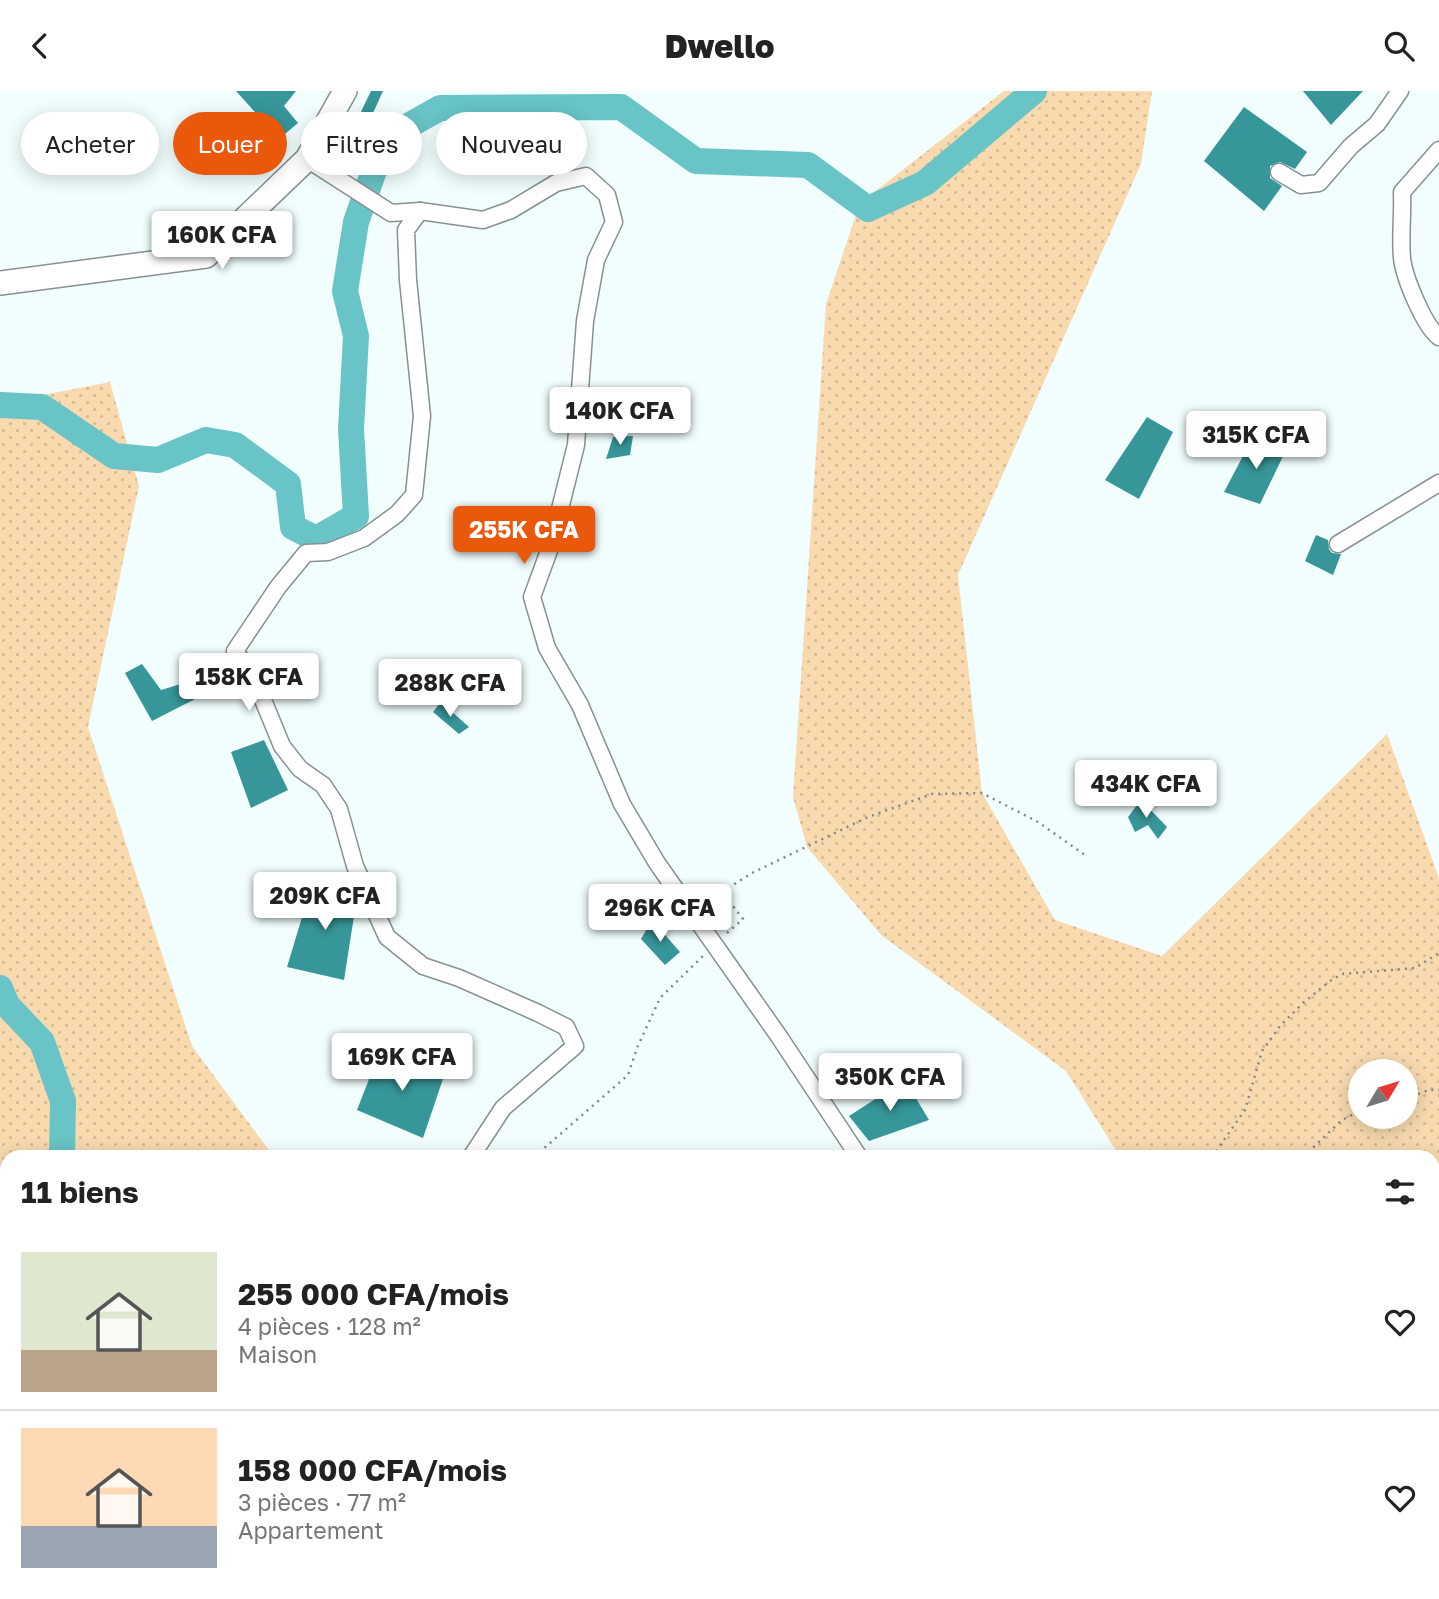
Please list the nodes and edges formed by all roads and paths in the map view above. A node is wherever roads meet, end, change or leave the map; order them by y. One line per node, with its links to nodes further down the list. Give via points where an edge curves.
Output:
1 (345, 91): 3 (street)
2 (1399, 91): 6 (street, via 1377,124 1320,183 1301,185)
3 (333, 112)
4 (1439, 150): 10 (street, via 1402,192 1402,261 1420,309)
5 (301, 165): 9 (street, via 206,256)
6 (1279, 172)
7 (332, 175): 8 (street, via 391,213)
8 (420, 211): 14 (street, via 483,220 511,210 556,183 586,176 607,195 614,222 596,260 585,321 576,445 551,545 532,597 547,648 580,705 622,804); 19 (street, via 406,230 422,416 414,495 364,538 328,552 306,553 235,650 254,678 282,746 300,769 323,785 339,809 355,866 387,937 424,966 566,1027 575,1047 503,1108)
9 (0, 283)
10 (1439, 337)
11 (1439, 483): 12 (street)
12 (1338, 544)
13 (1085, 855): 14 (path, via 1038,822 982,793 932,794 868,817 722,892 743,919)
14 (714, 944): 20 (path, via 660,998 628,1075); 21 (street)
15 (1439, 953): 22 (path, via 1415,968 1342,974 1303,1003 1262,1051 1245,1110)
16 (1439, 1090): 17 (path)
17 (1418, 1094)
18 (1348, 1117): 23 (path)
19 (476, 1150)
20 (542, 1150)
21 (854, 1150)
22 (1217, 1150)
23 (1310, 1150)

